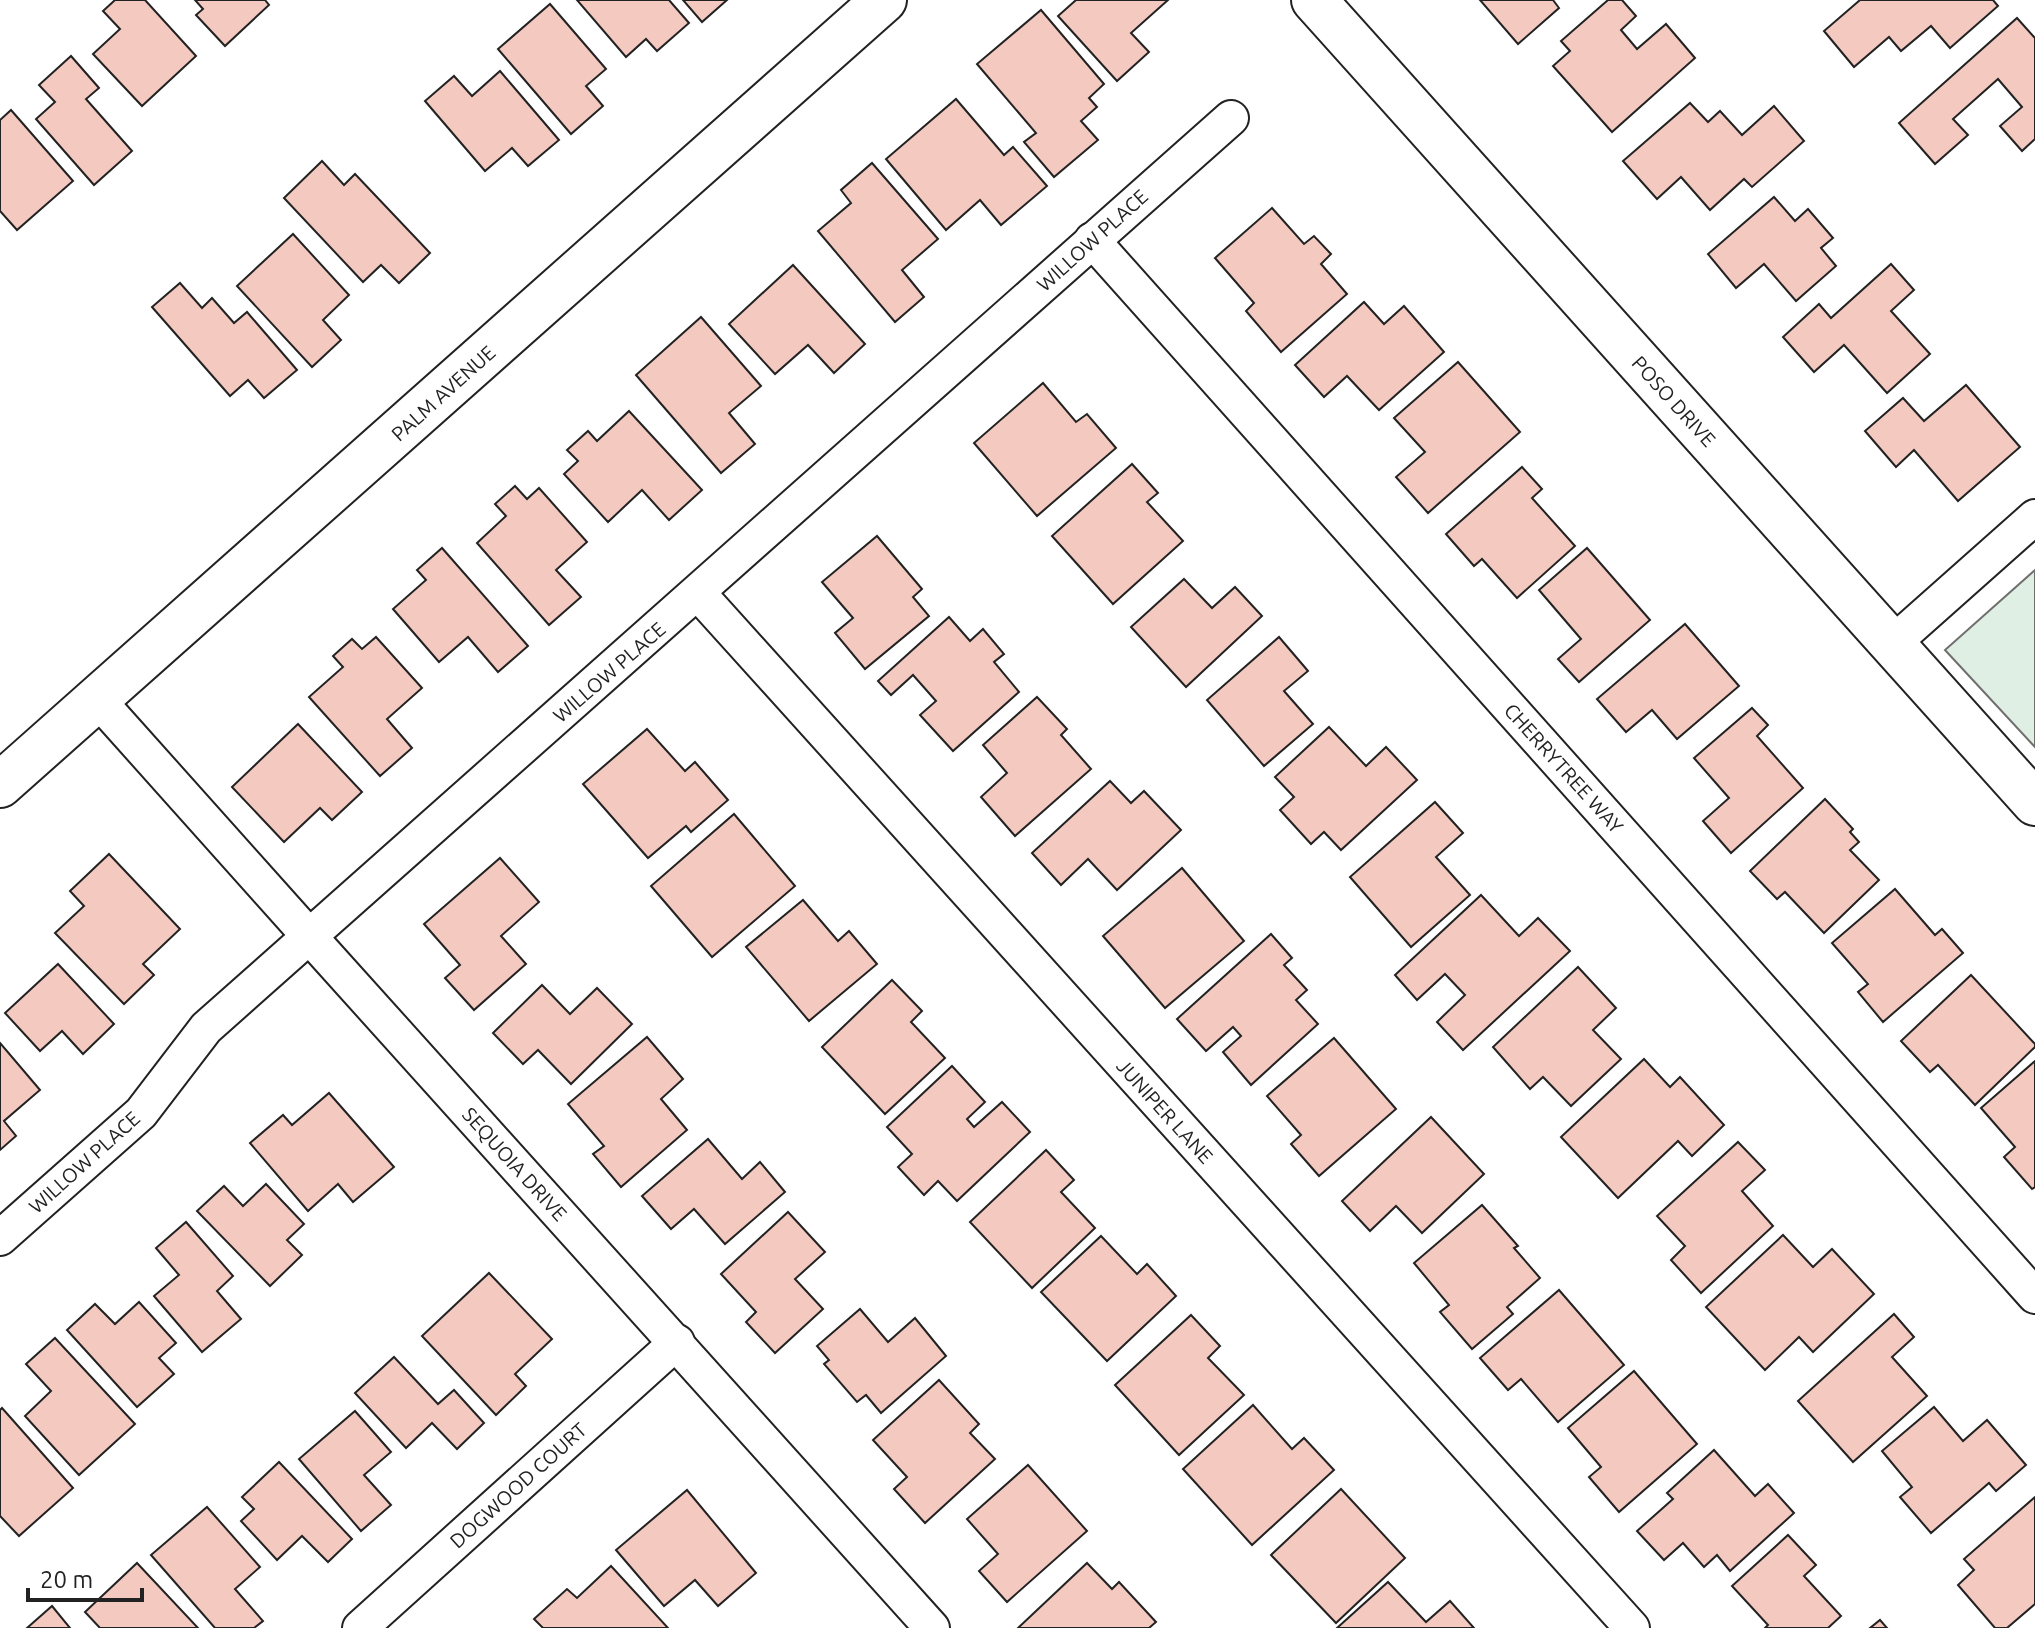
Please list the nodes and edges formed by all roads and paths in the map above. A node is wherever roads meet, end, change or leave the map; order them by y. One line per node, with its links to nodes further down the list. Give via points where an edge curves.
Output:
1 (884, 0): 8 (main road, PALM AVENUE)
2 (1314, 0): 7 (main road, POSO DRIVE)
3 (1231, 118): 4 (street, WILLOW PLACE)
4 (1092, 240): 6 (street, WILLOW PLACE); 13 (street, CHERRYTREE WAY)
5 (2035, 517): 7 (street)
6 (698, 593): 11 (street, WILLOW PLACE); 17 (street, JUNIPER LANE)
7 (1892, 644): 10 (main road, POSO DRIVE)
8 (98, 700): 9 (main road, PALM AVENUE); 11 (street, SEQUOIA DRIVE)
9 (0, 785)
10 (2035, 803)
11 (309, 937): 12 (street, WILLOW PLACE, via 206,1028 141,1113); 14 (street, SEQUOIA DRIVE)
12 (0, 1238)
13 (2035, 1296)
14 (677, 1342): 15 (street, DOGWOOD COURT); 16 (street, SEQUOIA DRIVE)
15 (360, 1628)
16 (932, 1628)
17 (1632, 1628)

